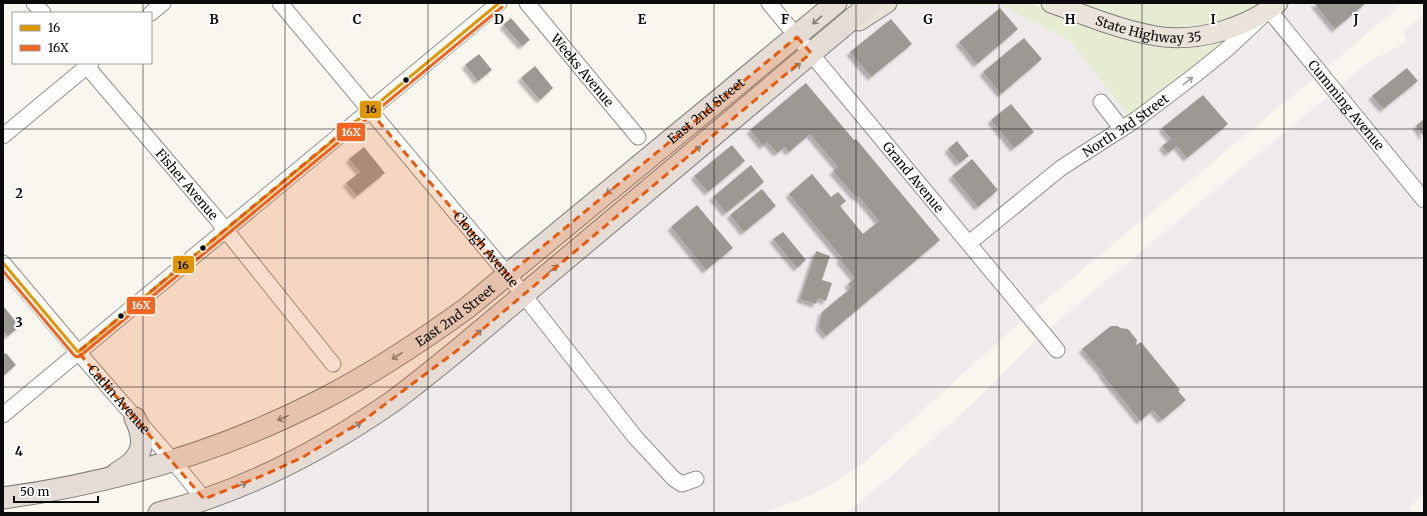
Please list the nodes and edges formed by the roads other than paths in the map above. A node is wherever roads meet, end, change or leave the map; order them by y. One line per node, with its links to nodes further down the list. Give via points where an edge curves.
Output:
1 (34, 3): 12 (street)
2 (163, 3): 13 (street)
3 (280, 3): 18 (street, Clough Avenue)
4 (499, 3): 18 (street)
5 (527, 3): 21 (street, Weeks Avenue)
6 (769, 3): 14 (street, Grand Avenue)
7 (836, 3): 14 (highway, East 2nd Street, one-way to 14)
8 (871, 3): 15 (highway, East 2nd Street)
9 (887, 3): 15 (main road)
10 (1051, 3): 11 (main road, State Highway 35, via 1127,29 1171,38 1202,36 1217,32 1242,24)
11 (1273, 7): 19 (street, North 3rd Street, one-way to 11, via 1213,61); 22 (street, Cumming Avenue)
12 (42, 12)
13 (152, 12)
14 (797, 37): 15 (street, Grand Avenue); 26 (highway, East 2nd Street, one-way to 26)
15 (816, 49): 24 (street, Grand Avenue); 27 (highway, East 2nd Street, one-way to 15)
16 (87, 64): 20 (street); 23 (street, Fisher Avenue)
17 (1101, 102): 19 (street)
18 (369, 110): 23 (street); 26 (street, Clough Avenue)
19 (1122, 129): 24 (street, North 3rd Street, via 1061,168)
20 (3, 136)
21 (638, 137)
22 (1424, 200)
23 (225, 230): 29 (street); 30 (street, Fisher Avenue)
24 (969, 243): 28 (street, Grand Avenue)
25 (3, 263): 29 (street, Catlin Avenue)
26 (508, 275): 27 (street, Clough Avenue); 33 (highway, East 2nd Street, one-way to 33, via 425,338 355,382 262,427)
27 (523, 294): 35 (street, Clough Avenue, via 636,437 674,479 682,484); 37 (highway, East 2nd Street, one-way to 27, via 296,460 359,424 424,378)
28 (1058, 350)
29 (78, 352): 31 (street); 32 (street, Catlin Avenue)
30 (334, 364)
31 (3, 415)
32 (135, 418): 33 (street, Catlin Avenue); 34 (highway, via 143,443 139,455 130,465)
33 (173, 461): 34 (highway, East 2nd Street); 37 (street, Catlin Avenue)
34 (103, 479): 36 (highway, East 2nd Street)
35 (696, 479)
36 (3, 498)
37 (204, 499): 38 (highway, East 2nd Street)
38 (159, 513)

